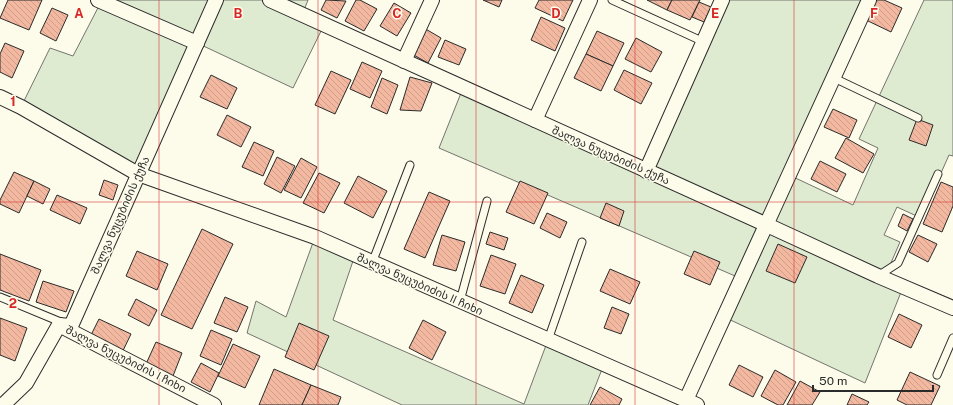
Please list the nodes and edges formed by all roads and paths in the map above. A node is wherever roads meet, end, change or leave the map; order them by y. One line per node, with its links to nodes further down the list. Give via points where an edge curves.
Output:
1 (100, 0): 10 (street)
2 (216, 0): 10 (street, შალვა ნუცუბიძის ქუჩა)
3 (270, 0): 11 (street, შალვა ნუცუბიძის ქუჩა)
4 (432, 0): 11 (street)
5 (590, 0): 15 (street)
6 (612, 0): 9 (lane)
7 (722, 0): 9 (street)
8 (870, 0): 12 (street)
9 (704, 42): 17 (street)
10 (197, 43): 18 (street, შალვა ნუცუბიძის ქუჩა)
11 (404, 61): 15 (street, შალვა ნუცუბიძის ქუჩა)
12 (834, 78): 14 (lane); 21 (street)
13 (0, 97): 18 (street, შალვა ნუცუბიძის II ჩიხი)
14 (918, 118)
15 (535, 120): 17 (street, შალვა ნუცუბიძის ქუჩა)
16 (410, 165): 23 (lane)
17 (646, 170): 21 (street, შალვა ნუცუბიძის ქუჩა)
18 (138, 174): 23 (street, შალვა ნუცუბიძის II ჩიხი, via 315,238); 28 (street, შალვა ნუცუბიძის ქუჩა)
19 (938, 174): 24 (lane, via 898,263)
20 (487, 201): 26 (lane)
21 (767, 225): 24 (street, შალვა ნუცუბიძის ქუჩა); 32 (street)
22 (582, 242): 30 (lane)
23 (372, 263): 26 (street, შალვა ნუცუბიძის II ჩიხი)
24 (878, 276): 27 (street, შალვა ნუცუბიძის ქუჩა)
25 (0, 297): 28 (lane)
26 (460, 301): 30 (street, შალვა ნუცუბიძის II ჩიხი)
27 (953, 308)
28 (65, 325): 33 (street, შალვა ნუცუბიძის ქუჩა, via 26,383 4,404); 34 (street, შალვა ნუცუბიძის I ჩიხი)
29 (953, 338): 31 (lane)
30 (548, 340): 32 (street, შალვა ნუცუბიძის II ჩიხი)
31 (936, 375)
32 (692, 403)
33 (0, 404)
34 (214, 405)

